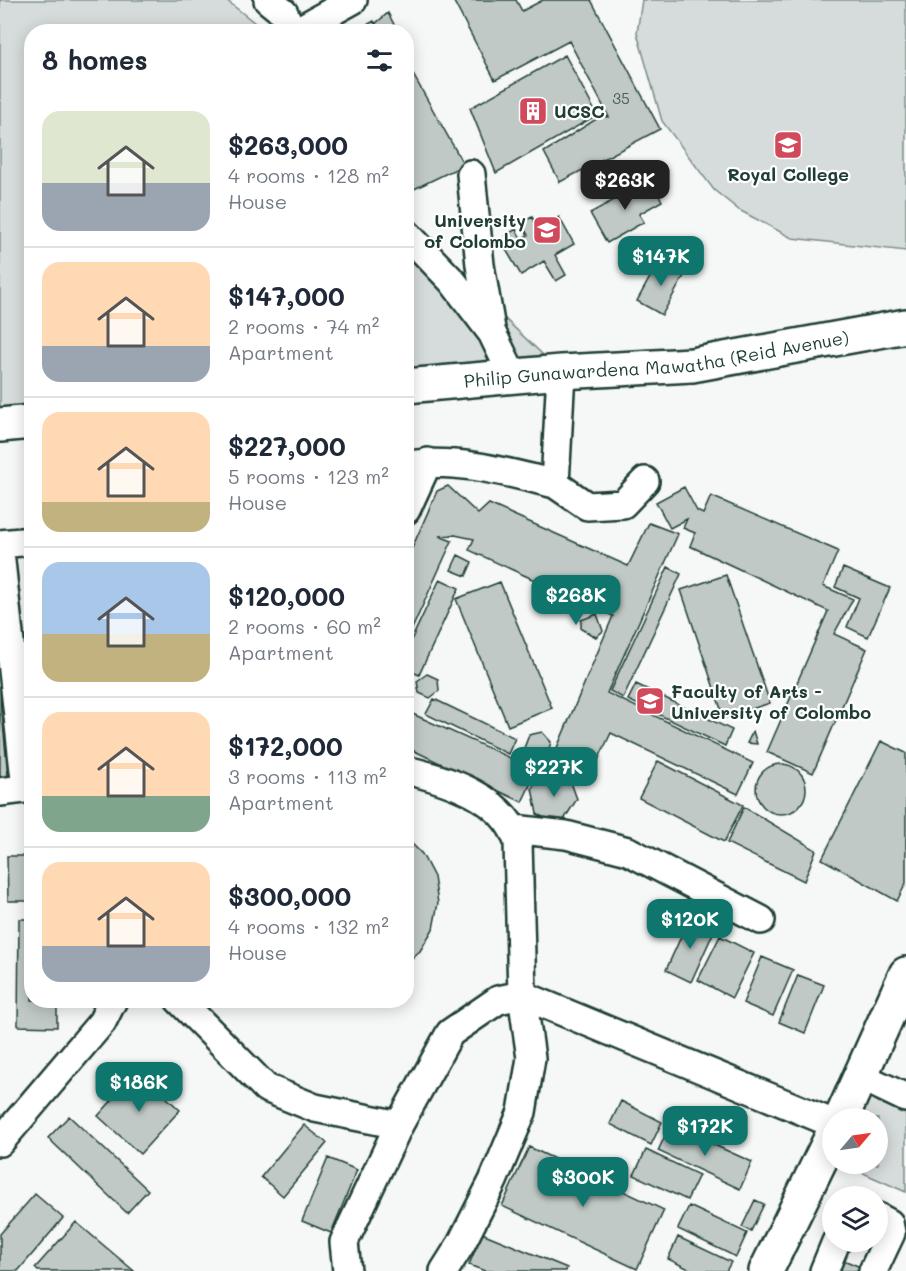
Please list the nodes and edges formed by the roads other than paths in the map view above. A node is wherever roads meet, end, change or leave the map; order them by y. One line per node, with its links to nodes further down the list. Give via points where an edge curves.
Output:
1 (268, 0): 3 (lane, via 284,13)
2 (353, 0): 4 (lane)
3 (290, 24)
4 (309, 24)
5 (471, 174): 8 (lane)
6 (414, 241): 8 (lane, via 453,282)
7 (906, 326): 9 (main road, Philip Gunawardena Mawatha (Reid Avenue), via 692,365)
8 (492, 333): 10 (lane)
9 (561, 372): 10 (main road, Philip Gunawardena Mawatha (Reid Avenue)); 16 (lane)
10 (513, 376): 11 (main road, Philip Gunawardena Mawatha (Reid Avenue))
11 (414, 386)
12 (24, 423): 13 (main road)
13 (0, 425)
14 (417, 464): 16 (lane, via 475,465)
15 (645, 481): 16 (lane, via 622,504 587,506)
16 (555, 484)
17 (24, 542): 18 (lane)
18 (0, 544)
19 (0, 552): 21 (lane)
20 (414, 772): 22 (lane, via 443,779 489,803)
21 (19, 790)
22 (514, 829): 23 (lane, via 566,835 628,851); 25 (lane, via 518,842)
23 (761, 920)
24 (903, 987): 28 (main road)
25 (522, 995): 31 (lane); 32 (lane, via 498,1000 450,1033); 40 (lane, via 531,1058 522,1112 493,1181)
26 (109, 1008): 33 (lane, via 102,1022)
27 (187, 1008): 32 (lane, via 266,1088 315,1108)
28 (860, 1076): 29 (lane); 30 (main road)
29 (906, 1098)
30 (846, 1108)
31 (822, 1119)
32 (399, 1125): 39 (lane, via 344,1242)
33 (0, 1142)
34 (822, 1156): 41 (main road)
35 (888, 1222): 36 (lane)
36 (888, 1239)
37 (832, 1252): 42 (lane)
38 (882, 1252): 43 (lane)
39 (347, 1271)
40 (444, 1271)
41 (766, 1271)
42 (824, 1271)
43 (873, 1271)

